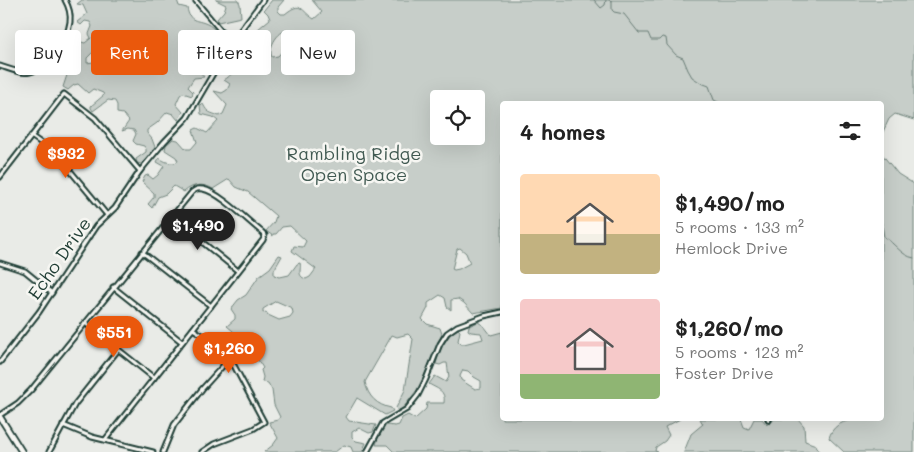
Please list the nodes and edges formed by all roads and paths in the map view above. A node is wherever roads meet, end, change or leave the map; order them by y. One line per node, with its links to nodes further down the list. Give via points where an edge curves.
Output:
1 (65, 0): 6 (street, via 70,13 69,29 42,68 20,72)
2 (195, 0): 4 (street)
3 (263, 0): 5 (street, Echo Drive)
4 (221, 30)
5 (241, 30)
6 (0, 66)
7 (213, 75): 9 (street, Echo Drive, via 187,118)
8 (31, 136): 9 (street, via 64,94 100,123); 10 (street); 11 (street, via 54,152)
9 (140, 171): 11 (street, Echo Drive, via 124,197)
10 (0, 177)
11 (107, 215): 17 (street, Echo Drive, via 84,242)
12 (170, 216): 13 (street); 15 (street); 15 (street, via 197,189 213,193 262,232 265,235 263,240)
13 (142, 252): 16 (street); 18 (street)
14 (0, 263): 17 (street, via 25,271)
15 (238, 271): 18 (street)
16 (113, 287): 20 (street); 22 (street)
17 (52, 293): 25 (street, Echo Drive)
18 (211, 306): 21 (street)
19 (500, 312): 35 (street, via 457,326 447,333 418,395 408,409 383,423)
20 (85, 323): 23 (street); 27 (street, via 31,390)
21 (193, 329): 22 (street); 24 (street)
22 (182, 342): 26 (street)
23 (118, 350): 26 (street); 28 (street, via 81,396)
24 (230, 358): 33 (street, via 174,425); 34 (street, via 264,422)
25 (0, 362)
26 (154, 378): 29 (street)
27 (0, 416): 30 (main road)
28 (64, 425): 29 (street, via 81,434); 31 (street)
29 (105, 440): 32 (street)
30 (22, 452)
31 (48, 452)
32 (153, 452)
33 (163, 452)
34 (202, 452)
35 (367, 452)

